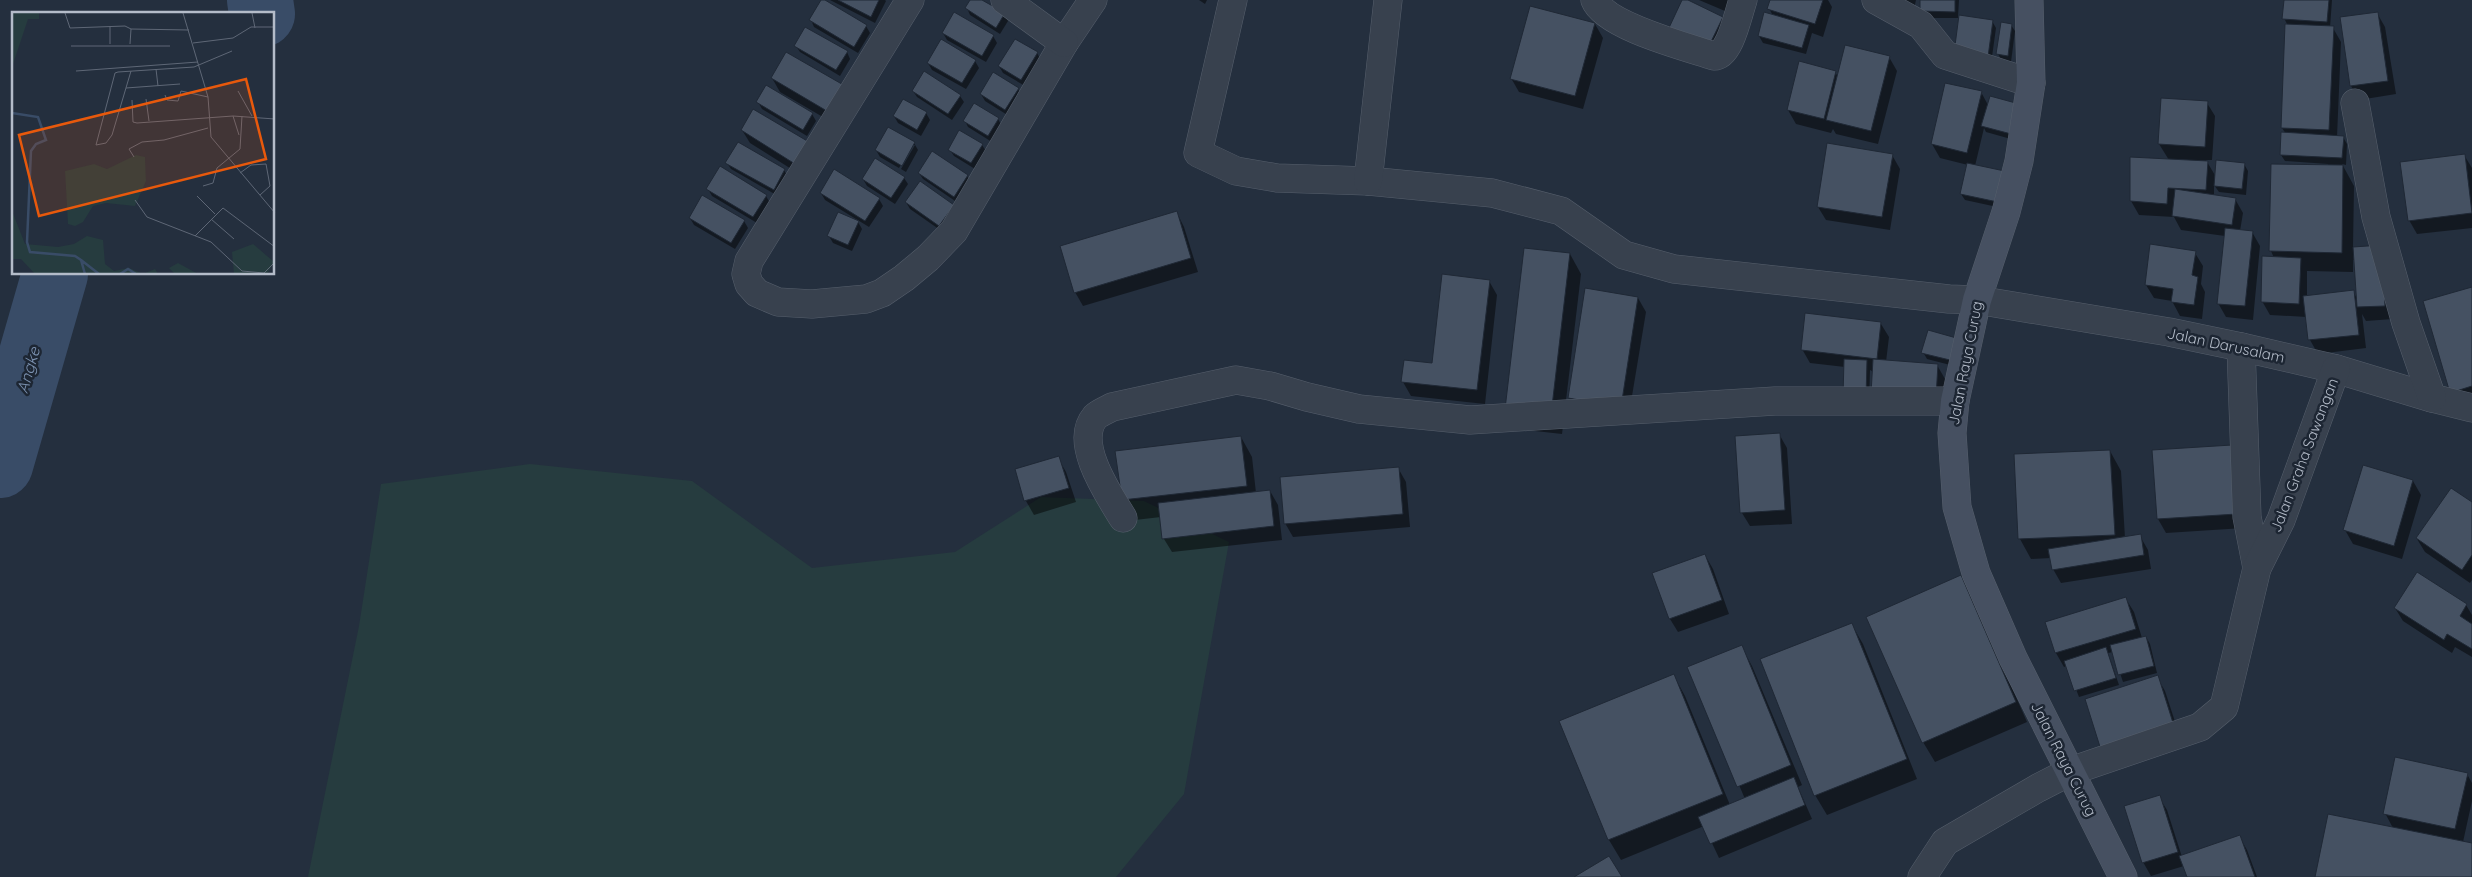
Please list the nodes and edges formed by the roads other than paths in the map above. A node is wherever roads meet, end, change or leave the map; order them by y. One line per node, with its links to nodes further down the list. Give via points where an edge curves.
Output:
1 (910, 0): 10 (street, via 753,253 746,274 757,293 778,302 812,304 866,299 882,292 928,258 954,231)
2 (1005, 0): 10 (street)
3 (1093, 0): 10 (street)
4 (1233, 0): 13 (street, Jalan Darusalam, via 1198,153 1236,172 1277,178)
5 (1388, 0): 13 (street)
6 (1595, 0): 7 (street, via 1604,12 1632,29 1719,56 1726,50)
7 (1743, 0)
8 (1876, 0): 11 (street, via 1921,25 1945,55)
9 (2029, 0): 11 (main road, Jalan Raya Curug)
10 (1064, 42)
11 (2031, 83): 14 (main road, Jalan Raya Curug, via 2019,161)
12 (2355, 103): 17 (street, via 2376,217 2406,323)
13 (1368, 181): 14 (street, Jalan Darusalam, via 1492,193 1561,211 1624,255 1674,270)
14 (1977, 300): 15 (street, Jalan Darusalam, via 2169,332); 18 (main road, Jalan Raya Curug)
15 (2241, 348): 16 (street, Jalan Darusalam); 21 (street, Jalan Graha Sawangan, via 2247,517)
16 (2336, 369): 17 (street, Jalan Darusalam); 21 (street, Jalan Graha Sawangan, via 2281,520)
17 (2432, 398): 19 (street, Jalan Darusalam)
18 (1955, 402): 20 (street, via 1775,401 1470,420 1359,409 1236,380 1112,407 1096,416 1089,428 1090,449 1098,476); 22 (main road, Jalan Raya Curug, via 1952,434 1957,507 1976,573 2013,658)
19 (2472, 408)
20 (1123, 518)
21 (2257, 568): 22 (street, Jalan Graha Sawangan, via 2224,707 2200,727)
22 (2072, 771): 23 (street, Jalan Graha Sawangan, via 1945,842); 24 (main road, Jalan Raya Curug)
23 (1922, 877)
24 (2123, 877)

